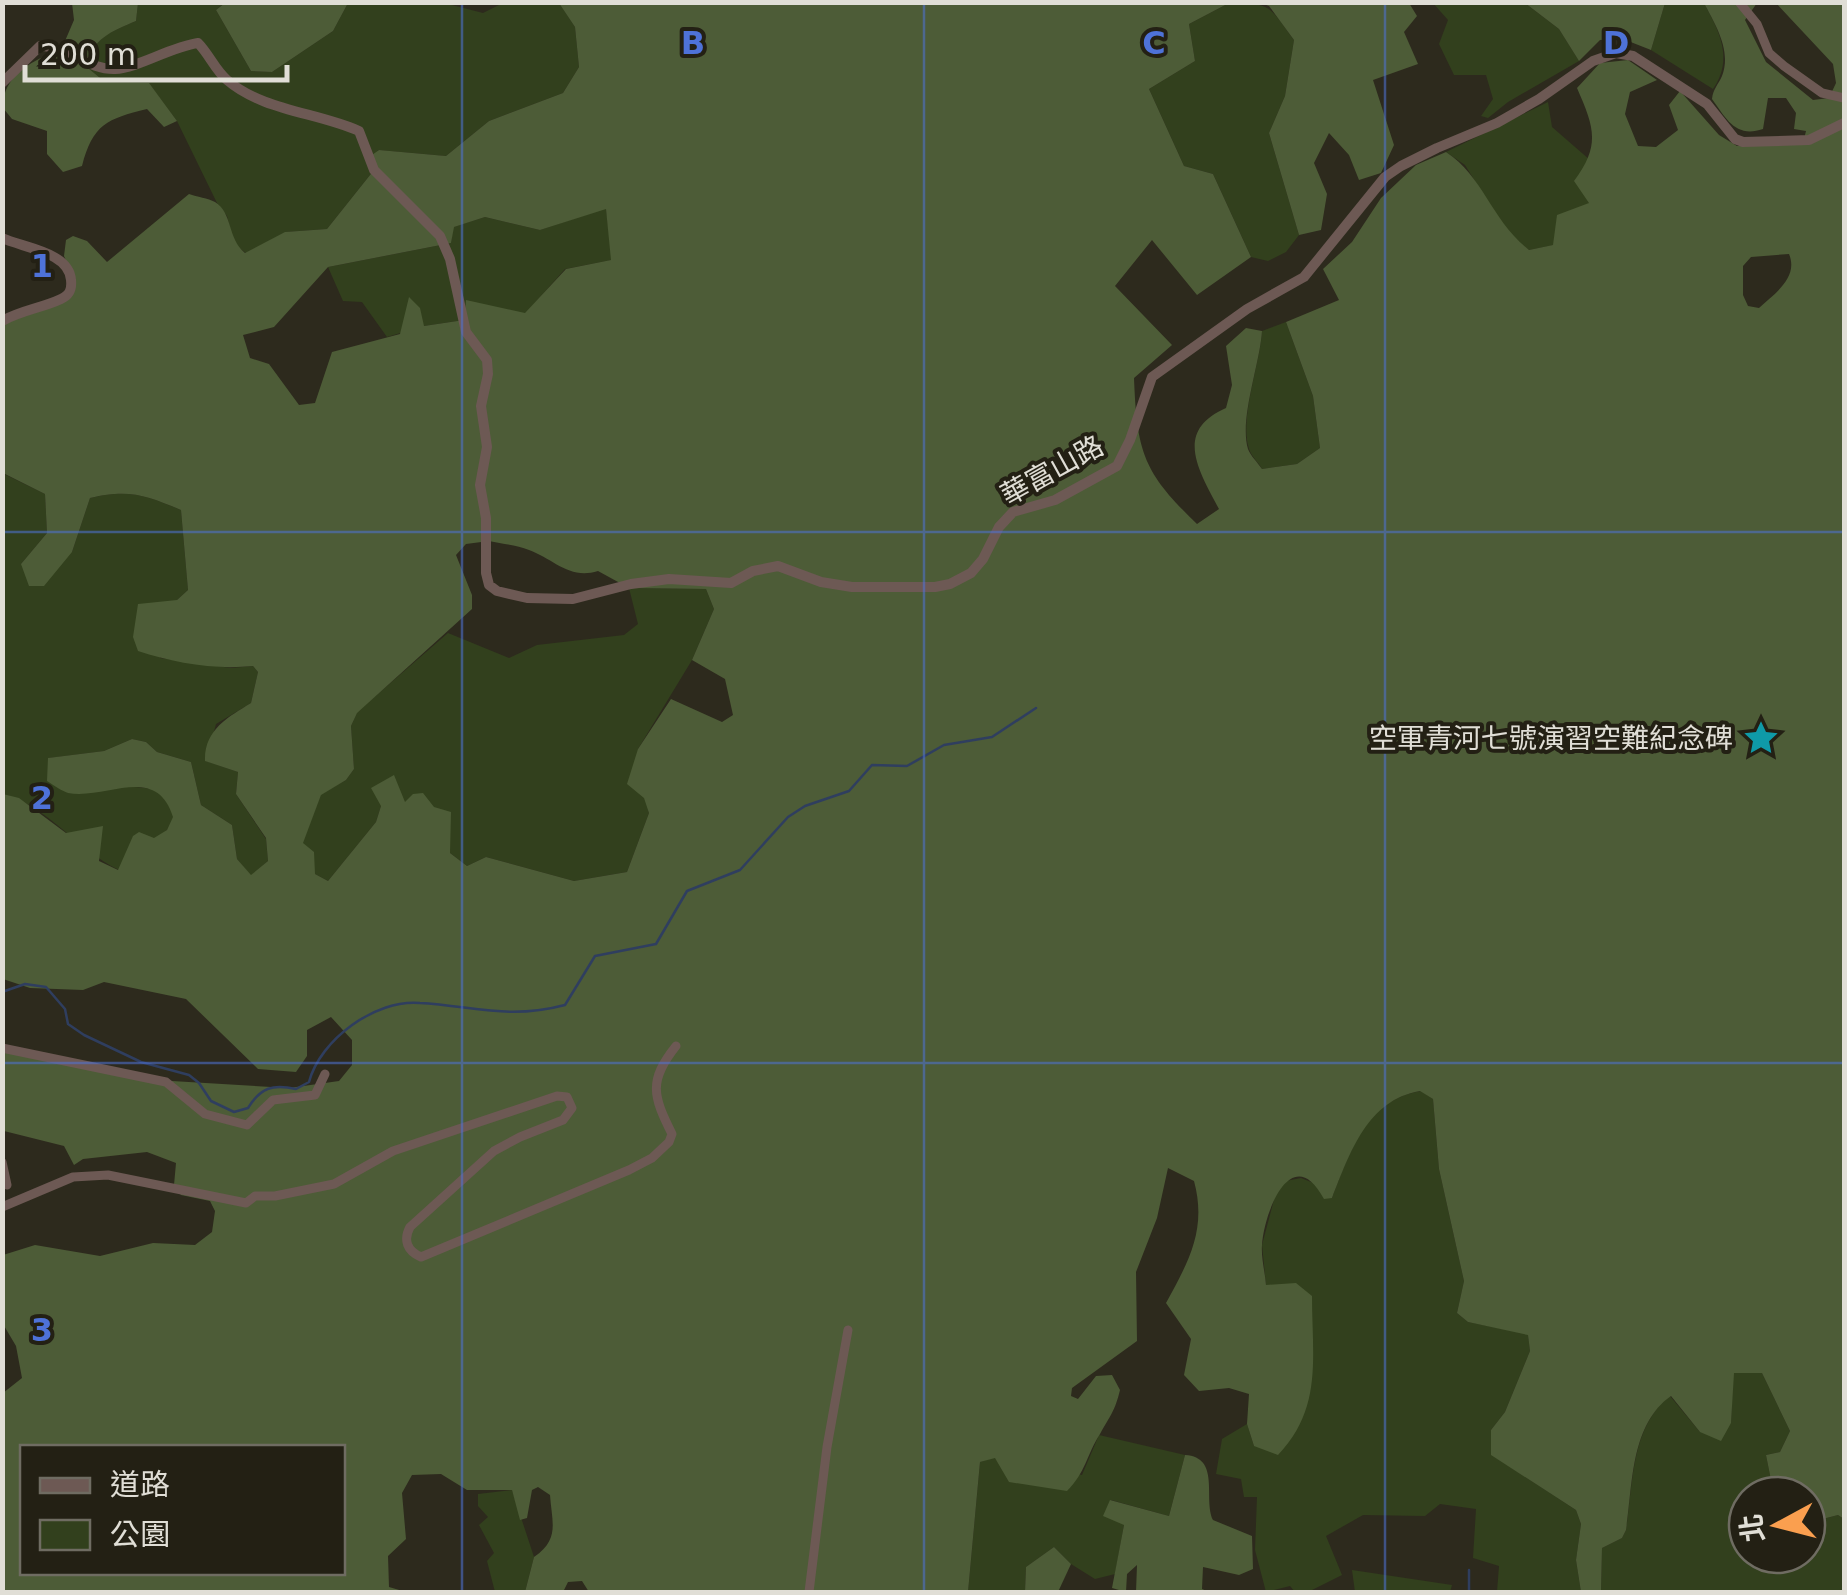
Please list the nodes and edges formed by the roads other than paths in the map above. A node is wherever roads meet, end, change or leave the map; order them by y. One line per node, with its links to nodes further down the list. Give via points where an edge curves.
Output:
1 (1739, 2): 3 (street, via 1784,66 1822,93)
2 (2, 83): 4 (street, 華富山路, via 40,46 114,69 198,42 238,89 359,131 374,170 440,236 466,332 487,360 480,485 489,585 528,598 573,599 670,579 731,582 778,566 852,587 935,588 972,573 1014,512 1055,500 1117,466 1152,377 1304,277 1385,178 1539,99 1593,61 1616,53 1633,56 1707,104 1729,135 1743,142 1809,140)
3 (1844, 98)
4 (1844, 123)
5 (2, 238): 6 (street, via 60,259 71,288 60,300)
6 (2, 321)
7 (676, 1046): 12 (street, via 655,1088 672,1134 652,1158 420,1257 407,1244 410,1227 494,1151 570,1115 568,1097 393,1151 334,1184 246,1203 108,1175 72,1177)
8 (2, 1048): 9 (street, via 166,1082 205,1114 247,1124 273,1100 315,1096)
9 (325, 1074)
10 (2, 1162): 11 (street)
11 (7, 1185)
12 (2, 1207)
13 (848, 1330): 14 (street)
14 (810, 1592)

